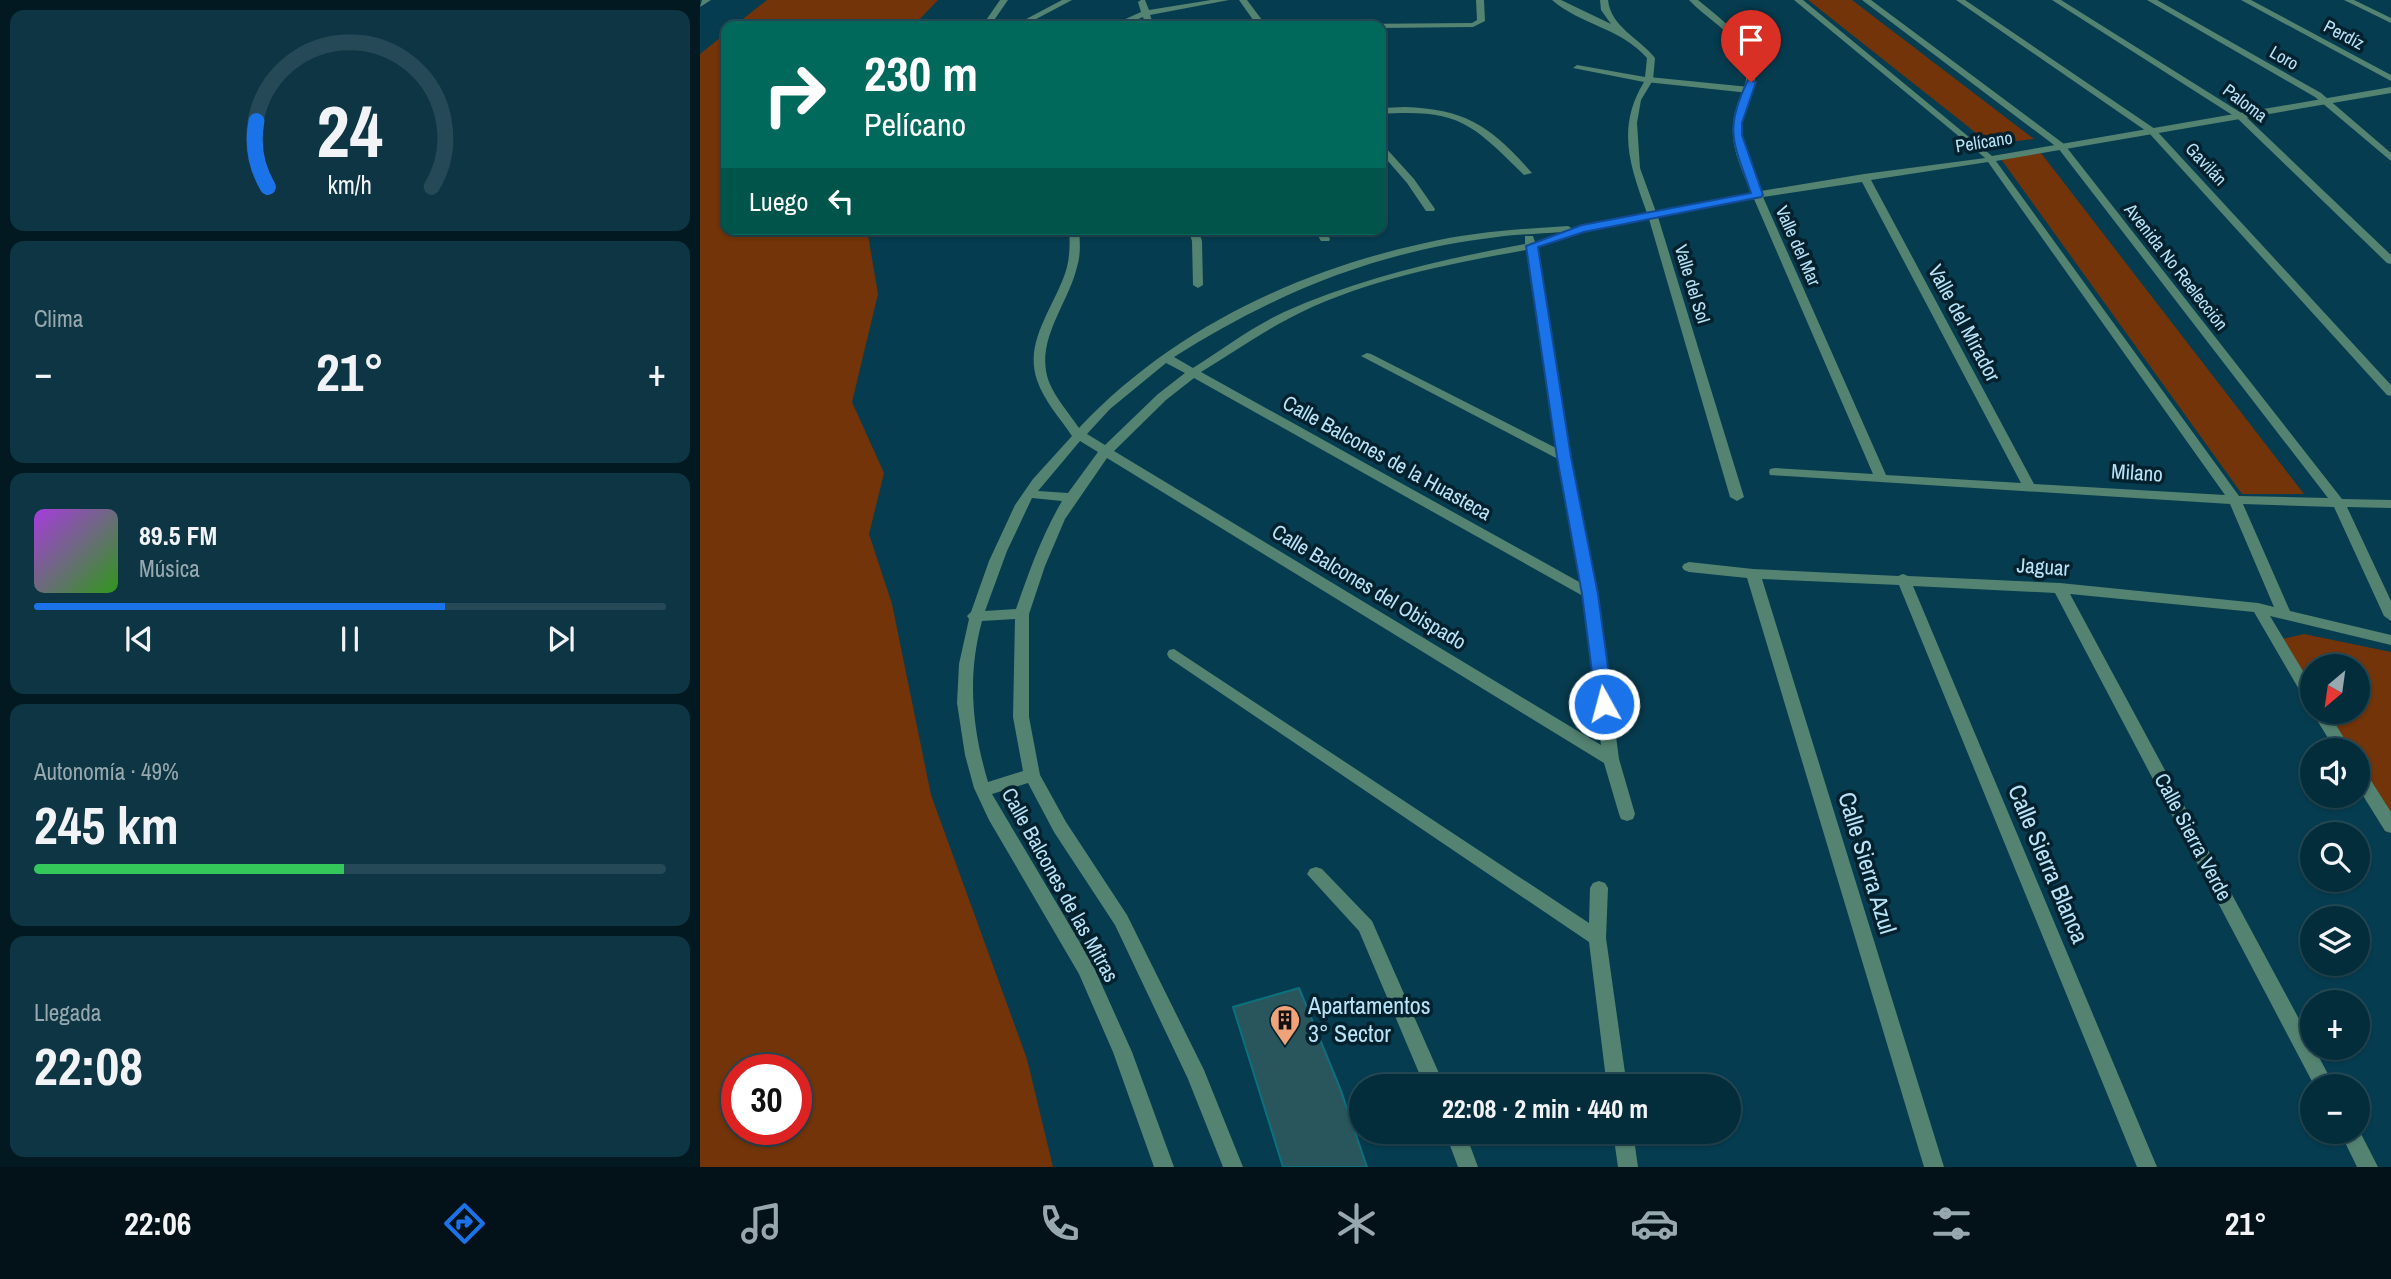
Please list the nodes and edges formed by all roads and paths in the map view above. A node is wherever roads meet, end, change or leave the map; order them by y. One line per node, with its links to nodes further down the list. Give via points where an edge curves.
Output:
1 (707, 0): 17 (street)
2 (1004, 0): 21 (street)
3 (1068, 0): 22 (street)
4 (1225, 0): 19 (street)
5 (1243, 0): 25 (street)
6 (1480, 0): 27 (street, via 1482,18 1473,25)
7 (1556, 0): 20 (street)
8 (1693, 0): 32 (street, Valle del Mar, via 1742,46 1750,59)
9 (1798, 0): 41 (street)
10 (1866, 0): 38 (street, Avenida No Reelección)
11 (1960, 0): 37 (street, Gavilán)
12 (2056, 0): 36 (street, Paloma)
13 (2151, 0): 34 (street, Loro)
14 (2245, 0): 30 (street, Perdíz)
15 (2348, 0): 26 (street)
16 (1142, 2): 19 (street)
17 (700, 5)
18 (1605, 5): 20 (street); 28 (street)
19 (1147, 13): 23 (street); 24 (street)
20 (1579, 14): 28 (street)
21 (989, 21)
22 (1027, 21)
23 (1127, 21)
24 (1149, 21)
25 (1258, 21)
26 (2391, 21)
27 (1386, 26)
28 (1619, 29): 31 (street, via 1651,58)
29 (1577, 68): 31 (street)
30 (2391, 78)
31 (1649, 80): 32 (street); 46 (street, Valle del Sol, via 1637,100 1632,123 1635,168)
32 (1749, 90): 44 (street, Valle del Mar, via 1737,135)
33 (2391, 90): 34 (street, Pelícano)
34 (2325, 100): 36 (street, Pelícano); 40 (street, Loro)
35 (1386, 111): 42 (street, via 1468,121)
36 (2241, 116): 37 (street, Pelícano); 55 (street, Paloma)
37 (2152, 131): 38 (street, Pelícano); 63 (street, Gavilán)
38 (2061, 146): 41 (street, Pelícano); 74 (street, Avenida No Reelección)
39 (1386, 154): 45 (street)
40 (2391, 158)
41 (1990, 159): 43 (street, Pelícano); 73 (street)
42 (1527, 173)
43 (1864, 177): 44 (street, Pelícano); 69 (street, Valle del Mirador)
44 (1757, 195): 46 (street, Pelícano); 68 (street, Valle del Mar)
45 (1430, 209)
46 (1653, 216): 47 (street, Pelícano); 71 (street, Valle del Sol)
47 (1582, 229): 48 (street, Pelícano); 52 (street, Pelícano)
48 (1527, 230): 51 (street, Calle Balcones de las Mitras); 52 (street)
49 (1075, 235): 64 (street, via 1071,272 1045,330 1040,371)
50 (1195, 235): 57 (street)
51 (1458, 241): 53 (street); 54 (street, Calle Balcones de las Mitras)
52 (1532, 246): 53 (street, Calle Balcones de las Mitras); 66 (street)
53 (1470, 257): 56 (street, Calle Balcones de las Mitras)
54 (1377, 258): 56 (street); 58 (street, Calle Balcones de las Mitras)
55 (2391, 261)
56 (1391, 276): 59 (street, Calle Balcones de las Mitras)
57 (1198, 285)
58 (1260, 301): 59 (street); 61 (street, Calle Balcones de las Mitras)
59 (1285, 316): 62 (street, Calle Balcones de las Mitras)
60 (1367, 355): 66 (street)
61 (1165, 357): 62 (street, Calle Balcones de la Huasteca); 64 (street, Calle Balcones de las Mitras)
62 (1195, 372): 65 (street, Calle Balcones de las Mitras); 80 (street, Calle Balcones de la Huasteca)
63 (2391, 392)
64 (1077, 433): 65 (street, Calle Balcones del Obispado); 70 (street, Calle Balcones de las Mitras)
65 (1105, 452): 72 (street, Calle Balcones de las Mitras); 89 (street, Calle Balcones del Obispado)
66 (1564, 457): 80 (street)
67 (1775, 472): 68 (street, Milano)
68 (1881, 478): 69 (street, Milano)
69 (2029, 486): 73 (street, Milano)
70 (1029, 494): 72 (street); 84 (street, Calle Balcones de las Mitras)
71 (1737, 497)
72 (1071, 498): 83 (street, Calle Balcones de las Mitras, via 1043,554)
73 (2235, 500): 74 (street, Milano); 82 (street)
74 (2339, 505): 75 (street, Milano); 85 (street, Avenida No Reelección)
75 (2391, 505)
76 (1689, 567): 77 (street, Jaguar)
77 (1753, 573): 78 (street, Jaguar); 108 (street, Calle Sierra Azul)
78 (1903, 579): 79 (street, Jaguar); 109 (street, Calle Sierra Blanca)
79 (2060, 588): 81 (street, Jaguar); 100 (street, Calle Sierra Verde)
80 (1590, 594): 89 (street)
81 (2258, 608): 82 (street, Jaguar); 88 (street)
82 (2283, 612): 86 (street, Jaguar)
83 (1022, 614): 84 (street); 90 (street, Calle Balcones de las Mitras, via 1021,717)
84 (974, 615): 91 (street, Calle Balcones de las Mitras, via 967,659 966,717)
85 (2391, 616)
86 (2391, 640)
87 (1174, 654): 97 (street)
88 (2300, 679)
89 (1611, 759): 93 (street)
90 (1032, 775): 91 (street); 105 (street, Calle Balcones de las Mitras, via 1121,920 1197,1076)
91 (983, 790): 104 (street, Calle Balcones de las Mitras, via 1105,1008)
92 (2370, 793): 94 (street)
93 (1627, 814)
94 (2391, 826)
95 (1316, 874): 98 (street, via 1366,926)
96 (1599, 888): 97 (street)
97 (1597, 938): 99 (street)
98 (1429, 1074)
99 (1615, 1074)
100 (2318, 1074)
101 (1459, 1144): 106 (street)
102 (1625, 1144): 107 (street)
103 (2356, 1144): 110 (street)
104 (1164, 1167)
105 (1233, 1167)
106 (1468, 1167)
107 (1628, 1167)
108 (1934, 1167)
109 (2147, 1167)
110 (2368, 1167)

